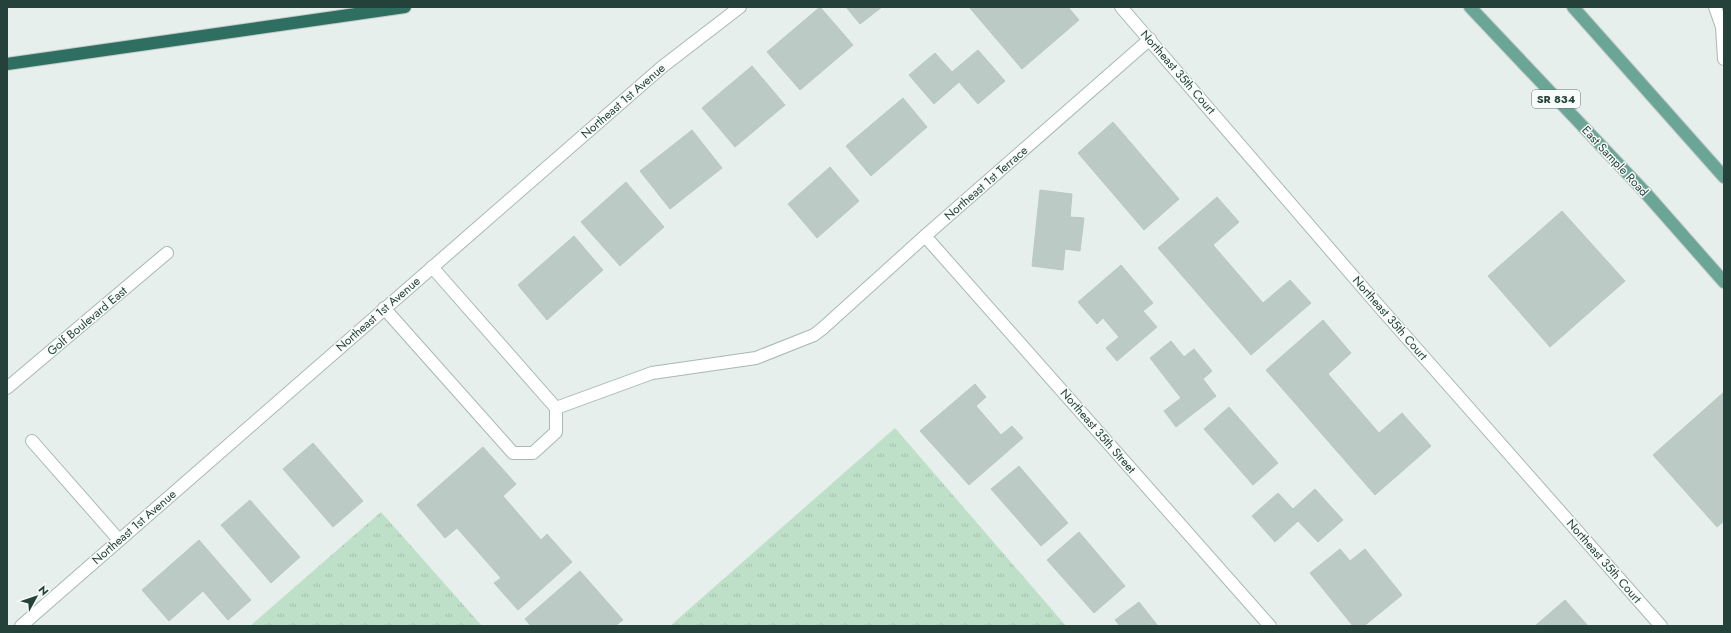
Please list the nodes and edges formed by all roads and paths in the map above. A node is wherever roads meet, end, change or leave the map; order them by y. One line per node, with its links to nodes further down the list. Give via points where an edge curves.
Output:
1 (405, 7): 9 (highway)
2 (740, 7): 13 (street, Northeast 1st Avenue, via 662,67)
3 (1121, 7): 7 (street, Northeast 35th Court)
4 (1470, 7): 14 (main road, East Sample Road / SR 834, via 1642,190)
5 (1573, 7): 10 (main road)
6 (1715, 7): 8 (street, via 1722,27)
7 (1150, 39): 11 (street, Northeast 1st Terrace); 22 (street, Northeast 35th Court, via 1377,304)
8 (1724, 59)
9 (7, 64)
10 (1724, 177)
11 (925, 236): 17 (street, Northeast 1st Terrace, via 814,335 756,358 652,373); 21 (street, Northeast 35th Street)
12 (167, 253): 16 (street, Golf Boulevard East)
13 (432, 267): 15 (street, Northeast 1st Avenue); 17 (street)
14 (1724, 282)
15 (384, 308): 17 (street, via 513,453 533,453 556,432); 19 (street, Northeast 1st Avenue)
16 (7, 388)
17 (556, 408)
18 (32, 441): 19 (street)
19 (119, 540): 20 (street, Northeast 1st Avenue)
20 (21, 626)
21 (1270, 626)
22 (1661, 626)

